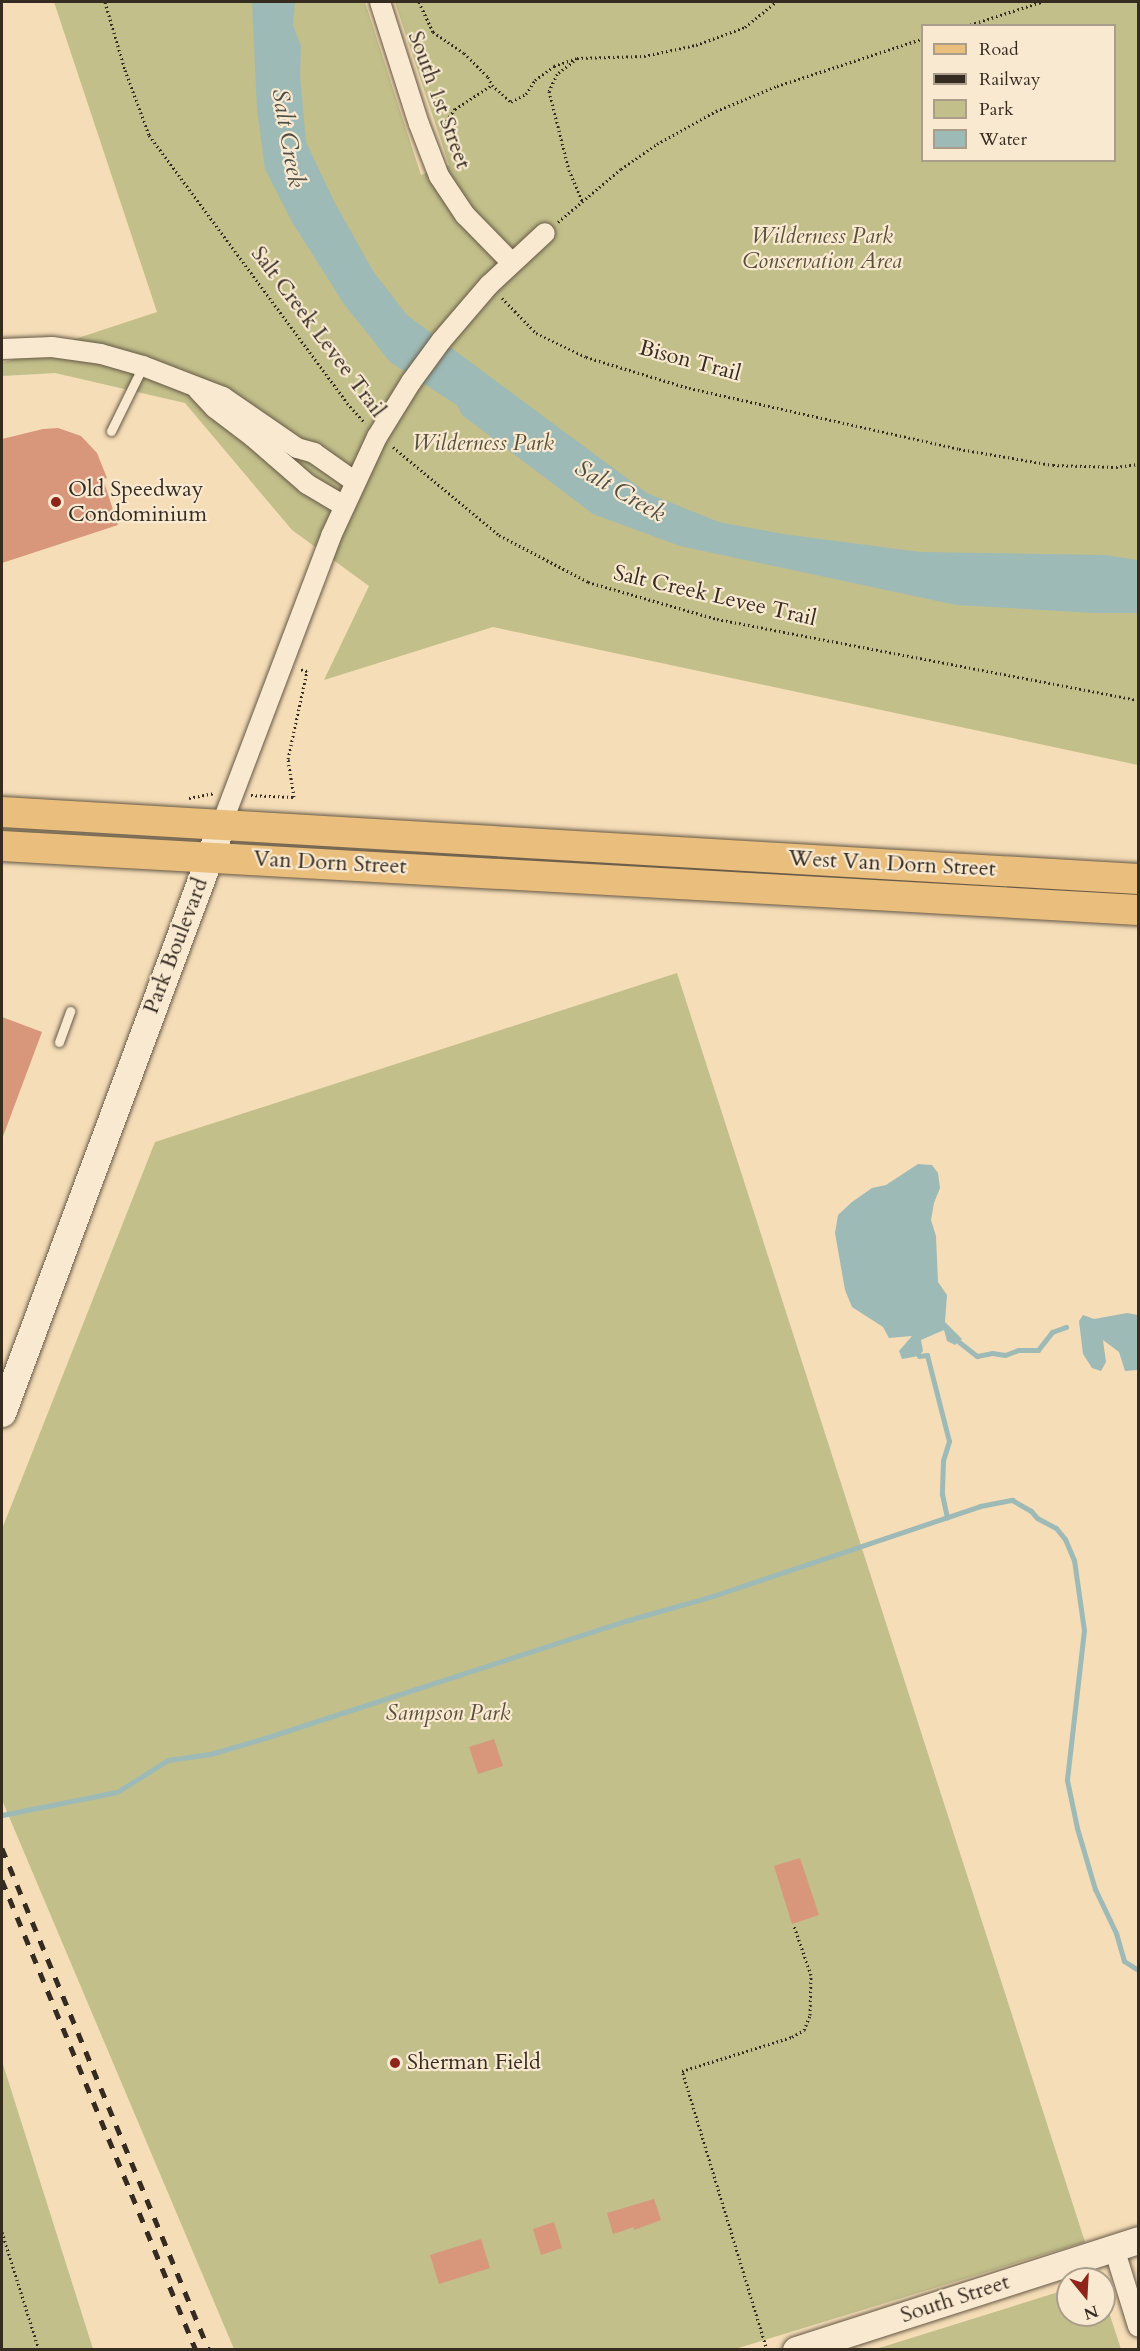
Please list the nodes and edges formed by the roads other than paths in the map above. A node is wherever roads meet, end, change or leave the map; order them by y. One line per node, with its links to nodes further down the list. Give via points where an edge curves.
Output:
1 (380, 2): 3 (street, South 1st Street, via 426,146 447,191)
2 (545, 233): 3 (street)
3 (511, 262): 8 (street, via 411,381)
4 (2, 349): 5 (street, via 52,347 101,354)
5 (143, 366): 6 (street); 7 (lane)
6 (196, 388): 8 (street, via 223,397); 9 (street, via 307,484)
7 (111, 431)
8 (354, 481): 9 (street, Park Boulevard)
9 (344, 506): 11 (street, Park Boulevard)
10 (2, 812): 11 (main road, Van Dorn Street)
11 (221, 826): 13 (main road, Van Dorn Street); 14 (main road, Park Boulevard)
12 (2, 846): 14 (main road, Van Dorn Street)
13 (645, 850): 15 (main road, West Van Dorn Street)
14 (210, 857): 16 (main road, Van Dorn Street); 20 (main road, Park Boulevard)
15 (1138, 879)
16 (658, 881): 17 (main road, West Van Dorn Street)
17 (1138, 910)
18 (70, 1011): 19 (lane)
19 (59, 1042)
20 (2, 1413)
21 (1126, 2244): 22 (street); 23 (main road, South Street)
22 (1138, 2326)
23 (796, 2349)

